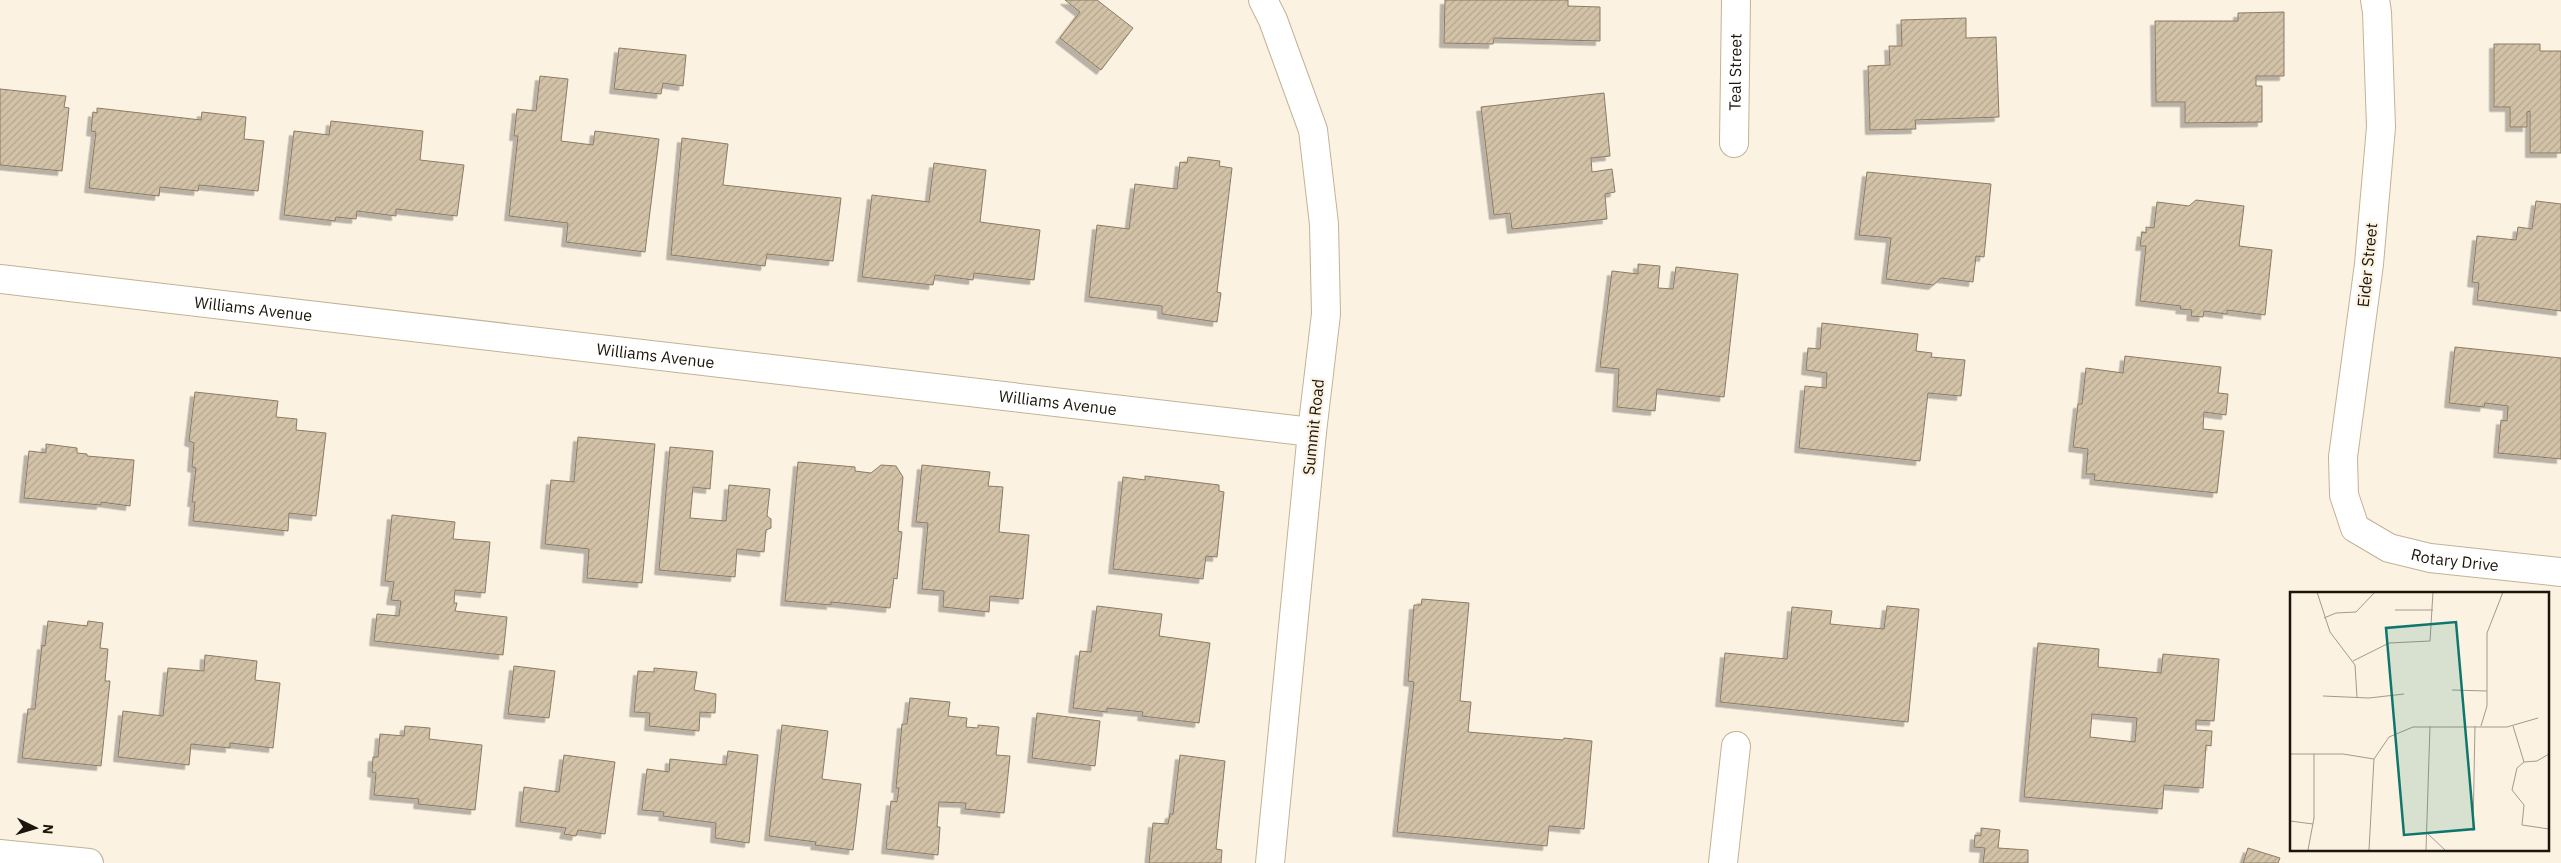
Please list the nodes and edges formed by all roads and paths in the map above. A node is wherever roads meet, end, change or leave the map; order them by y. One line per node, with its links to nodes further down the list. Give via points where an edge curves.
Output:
1 (1263, 0): 6 (street, Summit Road, via 1313,130 1324,224 1326,314)
2 (1736, 0): 4 (street, Teal Street)
3 (2375, 0): 7 (street, Eider Street, via 2381,127 2369,264 2343,457 2344,494)
4 (1734, 144)
5 (0, 279): 6 (street, Williams Avenue)
6 (1312, 432): 12 (street, Summit Road)
7 (2355, 528): 8 (street, Rotary Drive, via 2389,548 2430,558)
8 (2561, 572)
9 (1736, 746): 13 (street)
10 (0, 854): 11 (street)
11 (88, 863)
12 (1270, 863)
13 (1723, 863)

